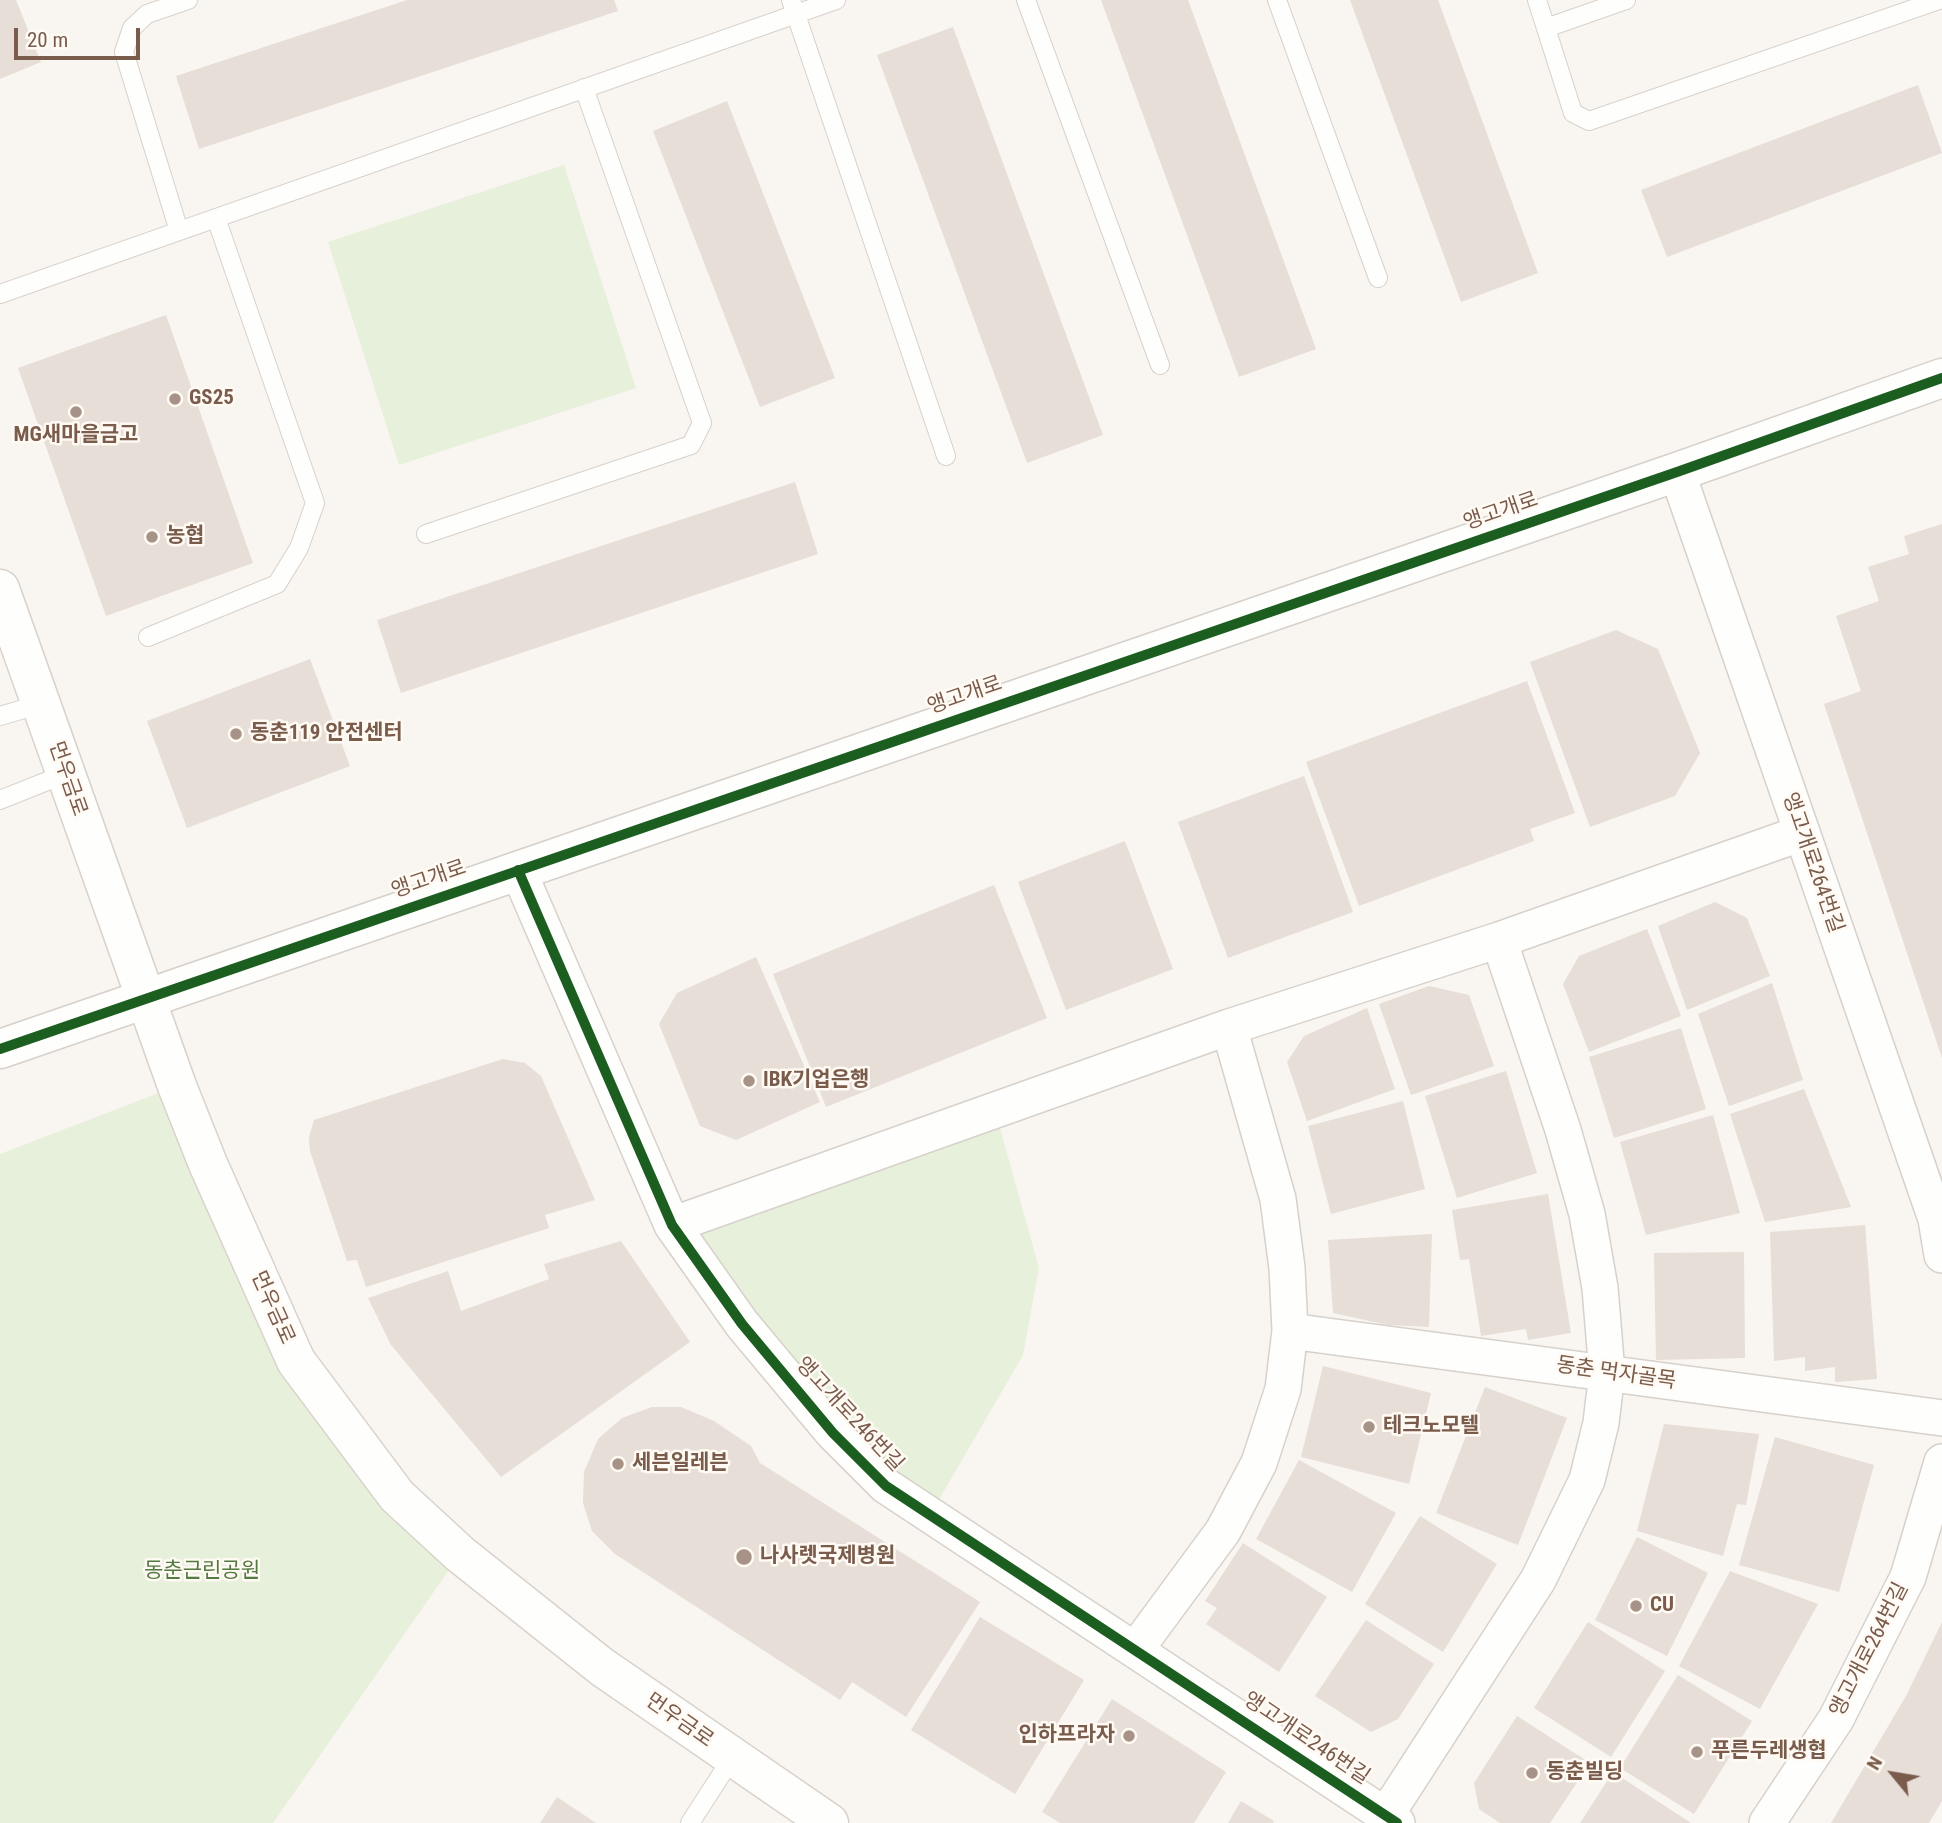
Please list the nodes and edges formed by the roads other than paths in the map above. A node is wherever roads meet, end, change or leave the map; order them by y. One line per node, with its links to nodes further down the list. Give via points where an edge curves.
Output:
1 (188, 0): 12 (lane, via 147,14 132,28 124,52)
2 (836, 0): 8 (lane)
3 (1026, 0): 15 (lane)
4 (1277, 0): 13 (lane)
5 (1537, 0): 9 (lane)
6 (1626, 0): 9 (lane)
7 (1939, 0): 9 (lane, via 1589,121 1573,113)
8 (794, 7): 10 (lane); 17 (lane)
9 (1546, 28)
10 (584, 88): 11 (lane); 19 (lane, via 702,424 691,445)
11 (216, 218): 12 (lane); 21 (lane, via 315,503 299,548 277,584)
12 (179, 231): 14 (lane)
13 (1378, 278)
14 (0, 294)
15 (1160, 365)
16 (1942, 378): 18 (street, 앵고개로)
17 (946, 456)
18 (1677, 472): 26 (street, 앵고개로264번길); 27 (street, 앵고개로)
19 (426, 534)
20 (0, 589): 22 (street, 먼우금로)
21 (148, 637)
22 (41, 704): 23 (lane); 24 (street, 먼우금로)
23 (0, 716)
24 (65, 774): 25 (lane); 29 (street, 먼우금로)
25 (0, 800)
26 (1802, 833): 28 (street); 33 (street, 앵고개로264번길, via 1936,1219)
27 (517, 870): 29 (street, 앵고개로); 32 (street, 앵고개로246번길)
28 (1499, 940): 30 (street); 35 (street, via 1587,1214 1600,1288)
29 (145, 998): 31 (street, 앵고개로); 39 (street, 먼우금로, via 208,1164 296,1361 397,1496 460,1554 602,1667)
30 (1229, 1027): 32 (street); 34 (street, via 1278,1199)
31 (0, 1049)
32 (672, 1226): 38 (street, 앵고개로246번길, via 742,1324 833,1433 886,1486)
33 (1942, 1255)
34 (1290, 1331): 35 (street, 동춘 먹자골목); 38 (street, via 1283,1389 1259,1463 1223,1531)
35 (1607, 1373): 36 (street, 동춘 먹자골목); 40 (street, via 1587,1480 1567,1524 1538,1580)
36 (1942, 1418)
37 (1942, 1462): 43 (street, 앵고개로264번길, via 1908,1577 1836,1720)
38 (1136, 1649): 40 (street, 앵고개로246번길)
39 (732, 1758): 41 (lane); 42 (street, 먼우금로)
40 (1392, 1819)
41 (690, 1823)
42 (829, 1823)
43 (1767, 1823)

